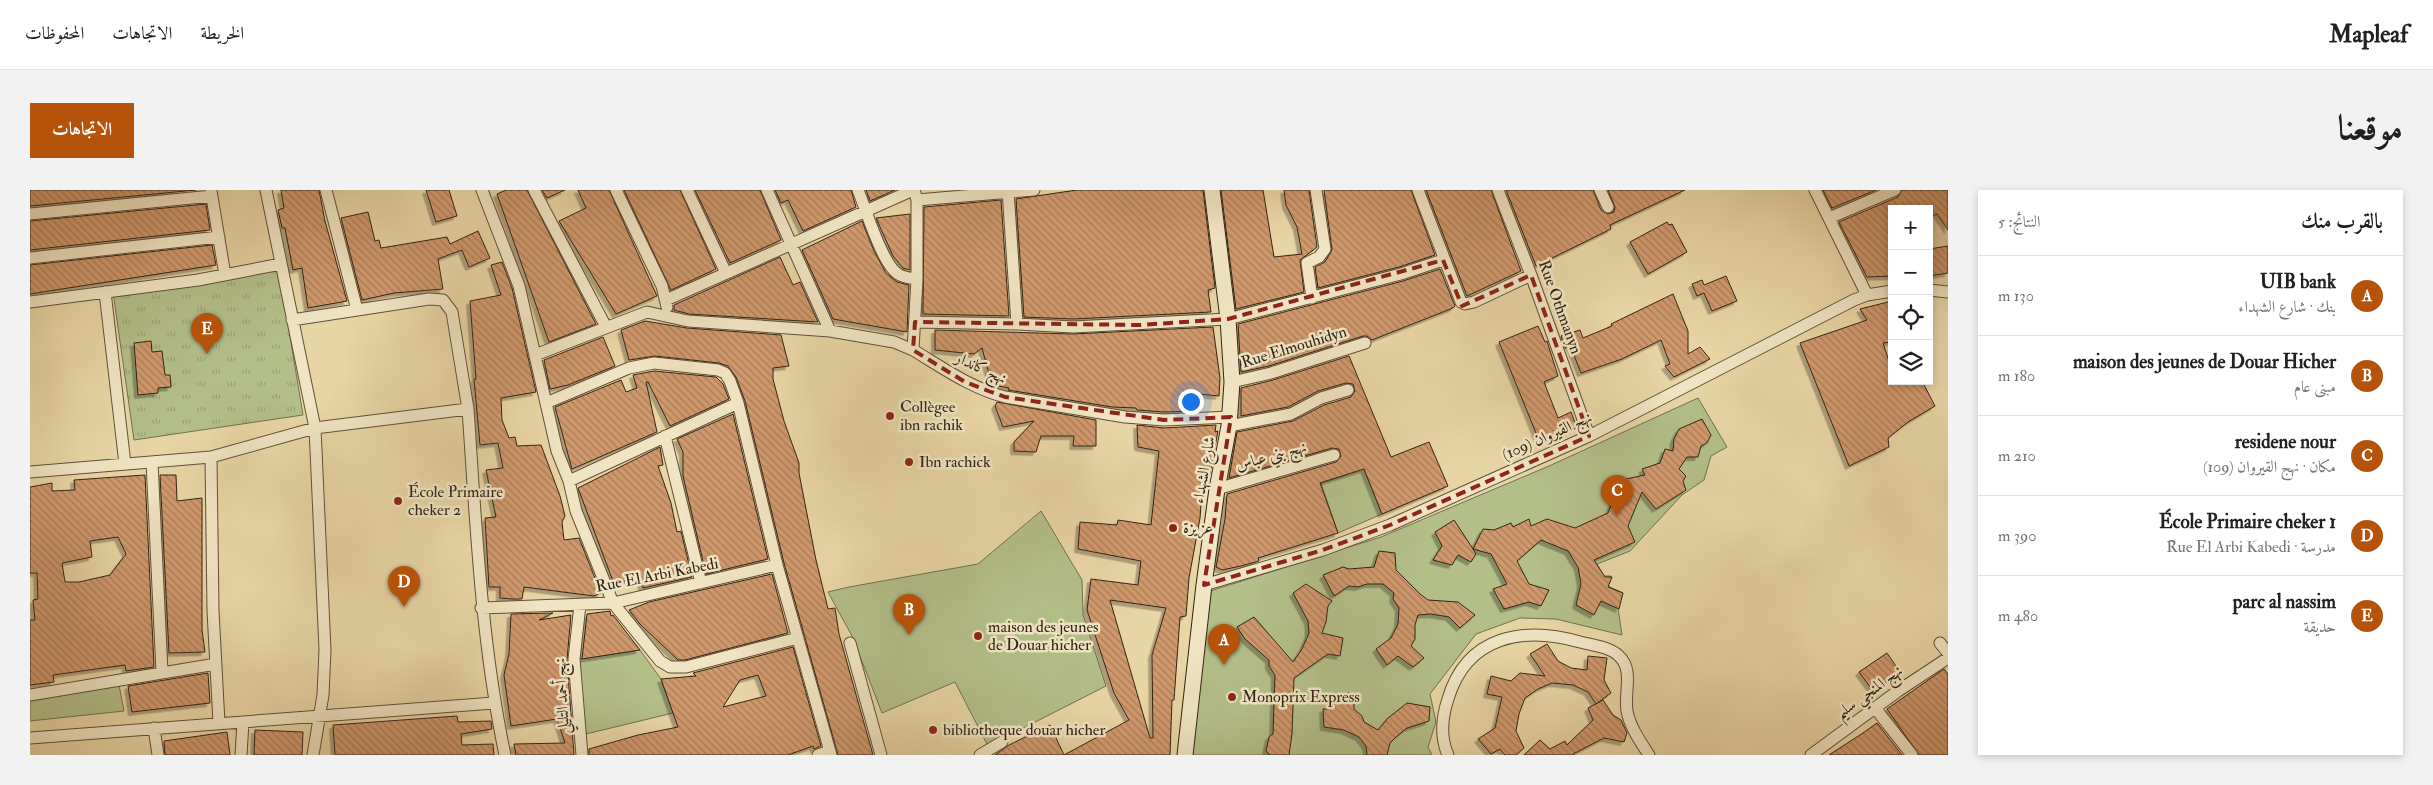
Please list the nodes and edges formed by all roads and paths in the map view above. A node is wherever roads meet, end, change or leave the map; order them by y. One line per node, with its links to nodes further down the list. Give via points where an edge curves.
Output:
1 (266, 190): 28 (street)
2 (326, 190): 41 (street)
3 (534, 190): 47 (street)
4 (616, 190): 39 (street)
5 (687, 190): 29 (street)
6 (767, 190): 25 (street)
7 (858, 190): 21 (street)
8 (1032, 190): 17 (street)
9 (1212, 190): 43 (street, شارع الشهداء)
10 (1316, 190): 38 (street, via 1325,249 1322,255 1307,263)
11 (1418, 190): 27 (street)
12 (1498, 190): 30 (street, Rue Othmanyn)
13 (1600, 190): 20 (street)
14 (1815, 190): 23 (street)
15 (1895, 190): 23 (street)
16 (485, 191): 51 (street, via 519,286)
17 (1008, 191): 19 (street); 46 (street)
18 (212, 193): 22 (street); 24 (street)
19 (914, 193): 21 (street); 32 (street)
20 (1608, 207)
21 (866, 210): 25 (street); 32 (street, via 873,232 895,272)
22 (30, 214)
23 (1829, 218): 37 (street)
24 (218, 237): 26 (street); 31 (street)
25 (791, 243): 29 (street); 48 (street)
26 (30, 258)
27 (1443, 260): 30 (street, via 1463,304); 38 (street)
28 (282, 264): 31 (street); 44 (street)
29 (726, 273): 39 (street)
30 (1531, 275): 60 (street, Rue Othmanyn)
31 (225, 276): 34 (street)
32 (917, 279): 45 (street)
33 (1933, 290): 36 (street)
34 (104, 292): 40 (street); 64 (street)
35 (1888, 292): 37 (street, نهج القيروان (109))
36 (1948, 292)
37 (1867, 295): 60 (street, نهج القيروان (109))
38 (1312, 298): 43 (street)
39 (666, 300): 42 (street)
40 (30, 302)
41 (357, 310): 44 (street); 56 (street, via 436,299 446,302 452,312)
42 (668, 316): 47 (street, نهج كاندار, via 647,312); 48 (street, نهج كاندار, via 688,321)
43 (1228, 319): 46 (street, via 1072,327); 52 (street, شارع الشهداء)
44 (292, 320): 58 (street)
45 (915, 322): 46 (street); 50 (street)
46 (1017, 324)
47 (606, 327): 51 (street, نهج كاندار)
48 (830, 331): 50 (street, نهج كاندار, via 894,342)
49 (1365, 343): 52 (street, Rue Elmouhidyn)
50 (913, 350): 57 (street, نهج كاندار, via 965,382 1005,397 1125,417)
51 (535, 355): 54 (street)
52 (1232, 382): 57 (street, شارع الشهداء)
53 (1348, 390): 57 (street, نهج كاندار, via 1321,398 1291,414)
54 (546, 403): 55 (street, via 629,368 654,363 722,371 730,381); 66 (street, via 552,434)
55 (738, 403): 59 (street); 68 (street)
56 (468, 409): 58 (street); 73 (street)
57 (1230, 422): 67 (street, شارع الشهداء)
58 (315, 428): 62 (street); 84 (street, via 325,650 323,695)
59 (665, 436): 66 (street); 69 (street)
60 (1589, 436): 70 (street, نهج القيروان (109), via 1390,525 1323,550)
61 (1334, 455): 67 (street, نهج بني عباس)
62 (211, 456): 63 (street); 79 (street)
63 (152, 462): 64 (street); 80 (street)
64 (125, 464): 65 (street)
65 (30, 472)
66 (569, 481): 71 (street, via 580,520)
67 (1217, 489): 70 (street, شارع الشهداء)
68 (777, 565): 69 (street, Rue El Arbi Kabedi); 74 (street)
69 (701, 584): 71 (street, Rue El Arbi Kabedi)
70 (1204, 585): 99 (street, شارع الشهداء)
71 (613, 603): 72 (street, Rue El Arbi Kabedi); 74 (street, via 652,654 670,667 686,667)
72 (580, 605): 73 (street, Rue El Arbi Kabedi); 95 (street, نهج أحمد التليلي, via 574,659)
73 (482, 608): 82 (street)
74 (798, 638): 90 (street)
75 (850, 643): 97 (street)
76 (1940, 643): 77 (street)
77 (1948, 653)
78 (1948, 658): 83 (street, نهج المنجي سليم)
79 (216, 664): 80 (street); 86 (street)
80 (162, 672): 81 (street)
81 (30, 695)
82 (494, 704): 84 (street); 94 (street)
83 (1875, 708): 102 (street, نهج المنجي سليم); 103 (street)
84 (318, 716): 85 (street); 93 (street)
85 (242, 722): 86 (street); 92 (street)
86 (219, 724): 87 (street)
87 (154, 728): 88 (street); 91 (street)
88 (30, 738)
89 (1002, 742): 98 (street)
90 (831, 753): 96 (street)
91 (158, 755)
92 (241, 755)
93 (313, 755)
94 (505, 755)
95 (582, 755)
96 (818, 755)
97 (881, 755)
98 (980, 755)
99 (1185, 755)
100 (1448, 755): 101 (street, via 1443,716 1457,677 1467,663 1492,643 1540,634 1602,647 1621,658 1628,672 1626,699 1631,724)
101 (1648, 755)
102 (1811, 755)
103 (1912, 755)

